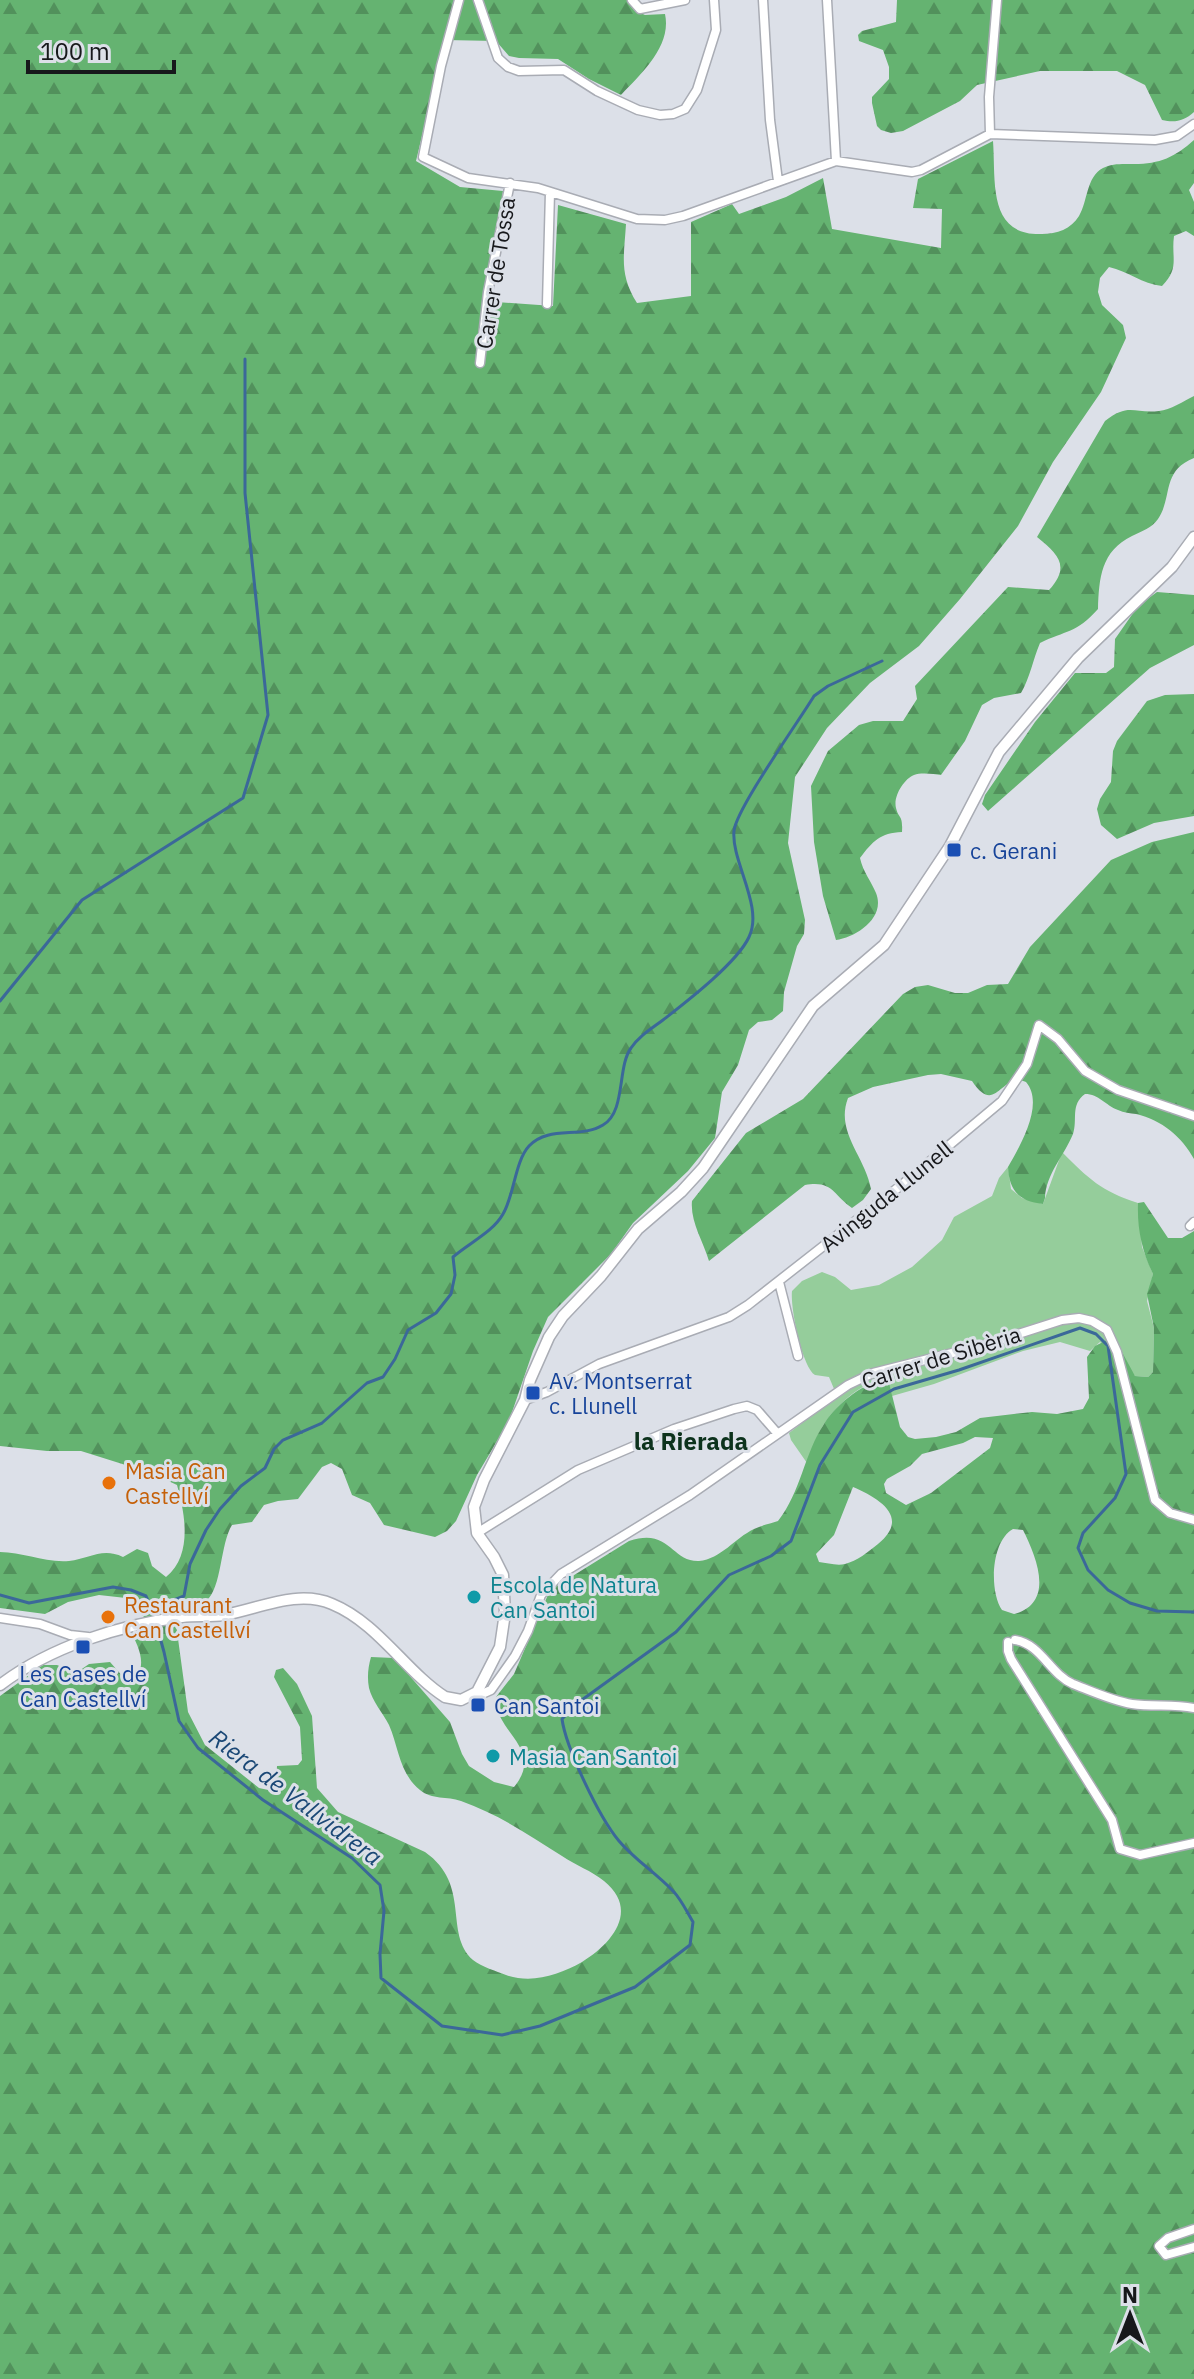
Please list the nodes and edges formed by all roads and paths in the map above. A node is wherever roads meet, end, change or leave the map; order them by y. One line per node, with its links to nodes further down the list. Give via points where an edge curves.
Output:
1 (459, 0): 13 (street, via 423,157 468,178)
2 (478, 0): 4 (street, via 498,58 508,67 564,70 617,100 660,115 685,109 697,90 716,30)
3 (685, 0): 8 (street, via 640,9)
4 (714, 0)
5 (763, 0): 12 (street)
6 (827, 0): 11 (street)
7 (997, 0): 10 (street)
8 (632, 1)
9 (1194, 124): 10 (street, via 1177,136 1155,140)
10 (990, 134): 11 (street, via 912,172)
11 (836, 161): 12 (street)
12 (778, 181): 14 (street, via 683,216 649,220)
13 (510, 183): 14 (street); 16 (street, Carrer de Tossa)
14 (550, 192): 15 (street)
15 (547, 304)
16 (480, 363)
17 (1194, 537): 21 (street, via 1172,567 1078,658 999,752 950,846 884,945 813,1006 697,1175 638,1229 563,1316 537,1362)
18 (1194, 1116): 19 (street, Avinguda Llunell, via 1118,1090 1085,1071 1039,1025 1027,1064 1002,1101)
19 (779, 1282): 20 (street); 21 (street, Avinguda Llunell, via 729,1317 599,1364)
20 (798, 1356)
21 (525, 1400): 24 (street, via 475,1502)
22 (777, 1433): 23 (street, Carrer de Sibèria, via 864,1376 1062,1320 1086,1319 1102,1326 1113,1341 1155,1500 1170,1513); 24 (street, via 747,1406 722,1413 578,1470); 31 (street, Carrer de Sibèria, via 690,1495 558,1577 544,1591 523,1642 491,1690)
23 (1194, 1520)
24 (477, 1533): 31 (street, via 501,1570 506,1603 500,1647)
25 (0, 1618): 26 (street)
26 (50, 1627): 27 (street); 29 (street)
27 (62, 1633): 28 (street); 29 (street)
28 (95, 1637): 29 (street); 31 (street, via 186,1616 224,1615 284,1601 324,1601 351,1614 445,1697 461,1700)
29 (64, 1649): 30 (street)
30 (0, 1685)
31 (477, 1692)
32 (1194, 1708): 33 (street, via 1133,1704 1074,1684 1058,1675 1032,1646 1012,1641 1011,1659 1112,1820 1120,1849 1140,1855)
33 (1194, 1843)
34 (1194, 2229): 35 (street, via 1159,2246 1166,2255)
35 (1194, 2247)

